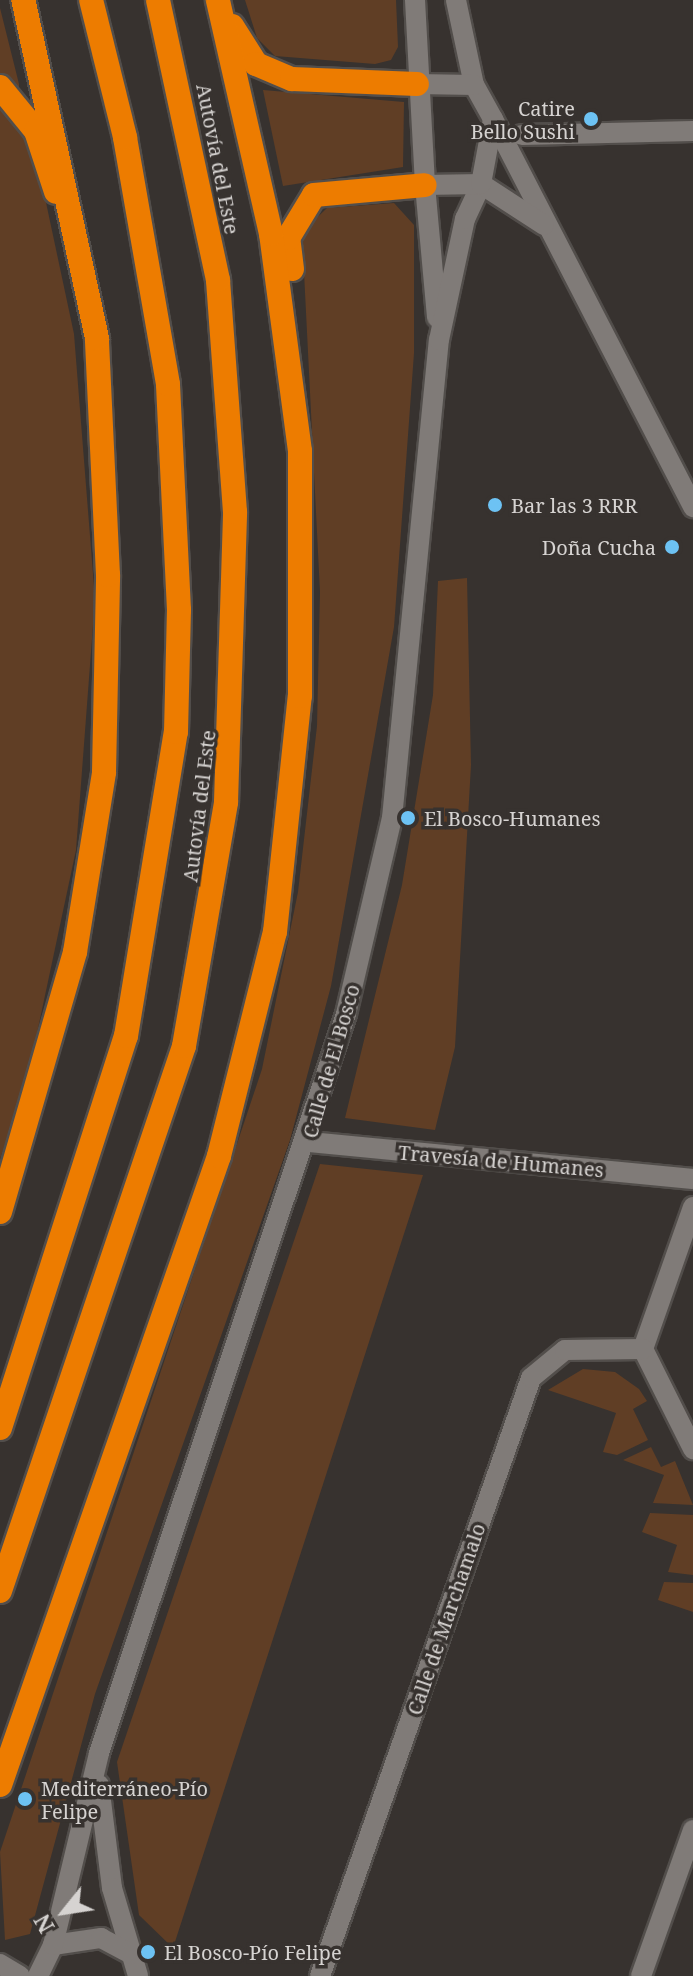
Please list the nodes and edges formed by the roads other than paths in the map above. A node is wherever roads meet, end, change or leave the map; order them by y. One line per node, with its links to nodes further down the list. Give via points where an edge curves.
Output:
1 (23, 0): 17 (highway)
2 (91, 0): 26 (highway, Autovía del Este, via 125,137 168,384 179,610 176,732 126,1036)
3 (158, 0): 28 (highway, Autovía del Este, via 218,280 235,512 230,755 184,1046)
4 (218, 0): 19 (highway, via 271,234)
5 (225, 0): 8 (highway, via 236,39 256,64 292,79)
6 (415, 0): 8 (street, Calle de El Bosco)
7 (456, 0): 9 (street)
8 (417, 84): 9 (street); 15 (street, Calle de El Bosco)
9 (474, 85): 11 (street)
10 (0, 87): 17 (highway, via 36,131)
11 (493, 119): 14 (street, Calle de El Bosco); 16 (street)
12 (693, 131): 13 (street)
13 (522, 135)
14 (481, 184): 15 (street); 16 (street); 18 (street, Calle de El Bosco, via 465,219)
15 (425, 185): 18 (street, Calle de El Bosco); 19 (highway, via 314,195 300,208 288,238)
16 (544, 225): 20 (street)
17 (97, 338): 24 (highway, via 108,575 104,772 75,952)
18 (439, 340): 21 (street, Calle de El Bosco, via 392,818)
19 (300, 451): 30 (highway, via 300,696 260,1007 219,1156)
20 (693, 506)
21 (309, 1142): 22 (street, Travesía de Humanes); 29 (street, Calle de El Bosco)
22 (693, 1179)
23 (693, 1207): 25 (street)
24 (0, 1212)
25 (643, 1349): 27 (street); 39 (street, Calle de Marchamalo, via 565,1350 531,1378)
26 (0, 1428)
27 (692, 1445)
28 (0, 1591)
29 (99, 1753): 32 (street, Calle de El Bosco); 33 (street, Calle de El Bosco, via 100,1824)
30 (0, 1785)
31 (693, 1830): 40 (street)
32 (53, 1945): 33 (street, via 82,1937); 36 (street, Calle de El Bosco)
33 (127, 1948): 37 (street, Calle de El Bosco); 38 (street)
34 (0, 1964): 35 (street)
35 (20, 1976)
36 (38, 1976)
37 (138, 1976)
38 (148, 1976)
39 (320, 1976)
40 (641, 1976)

